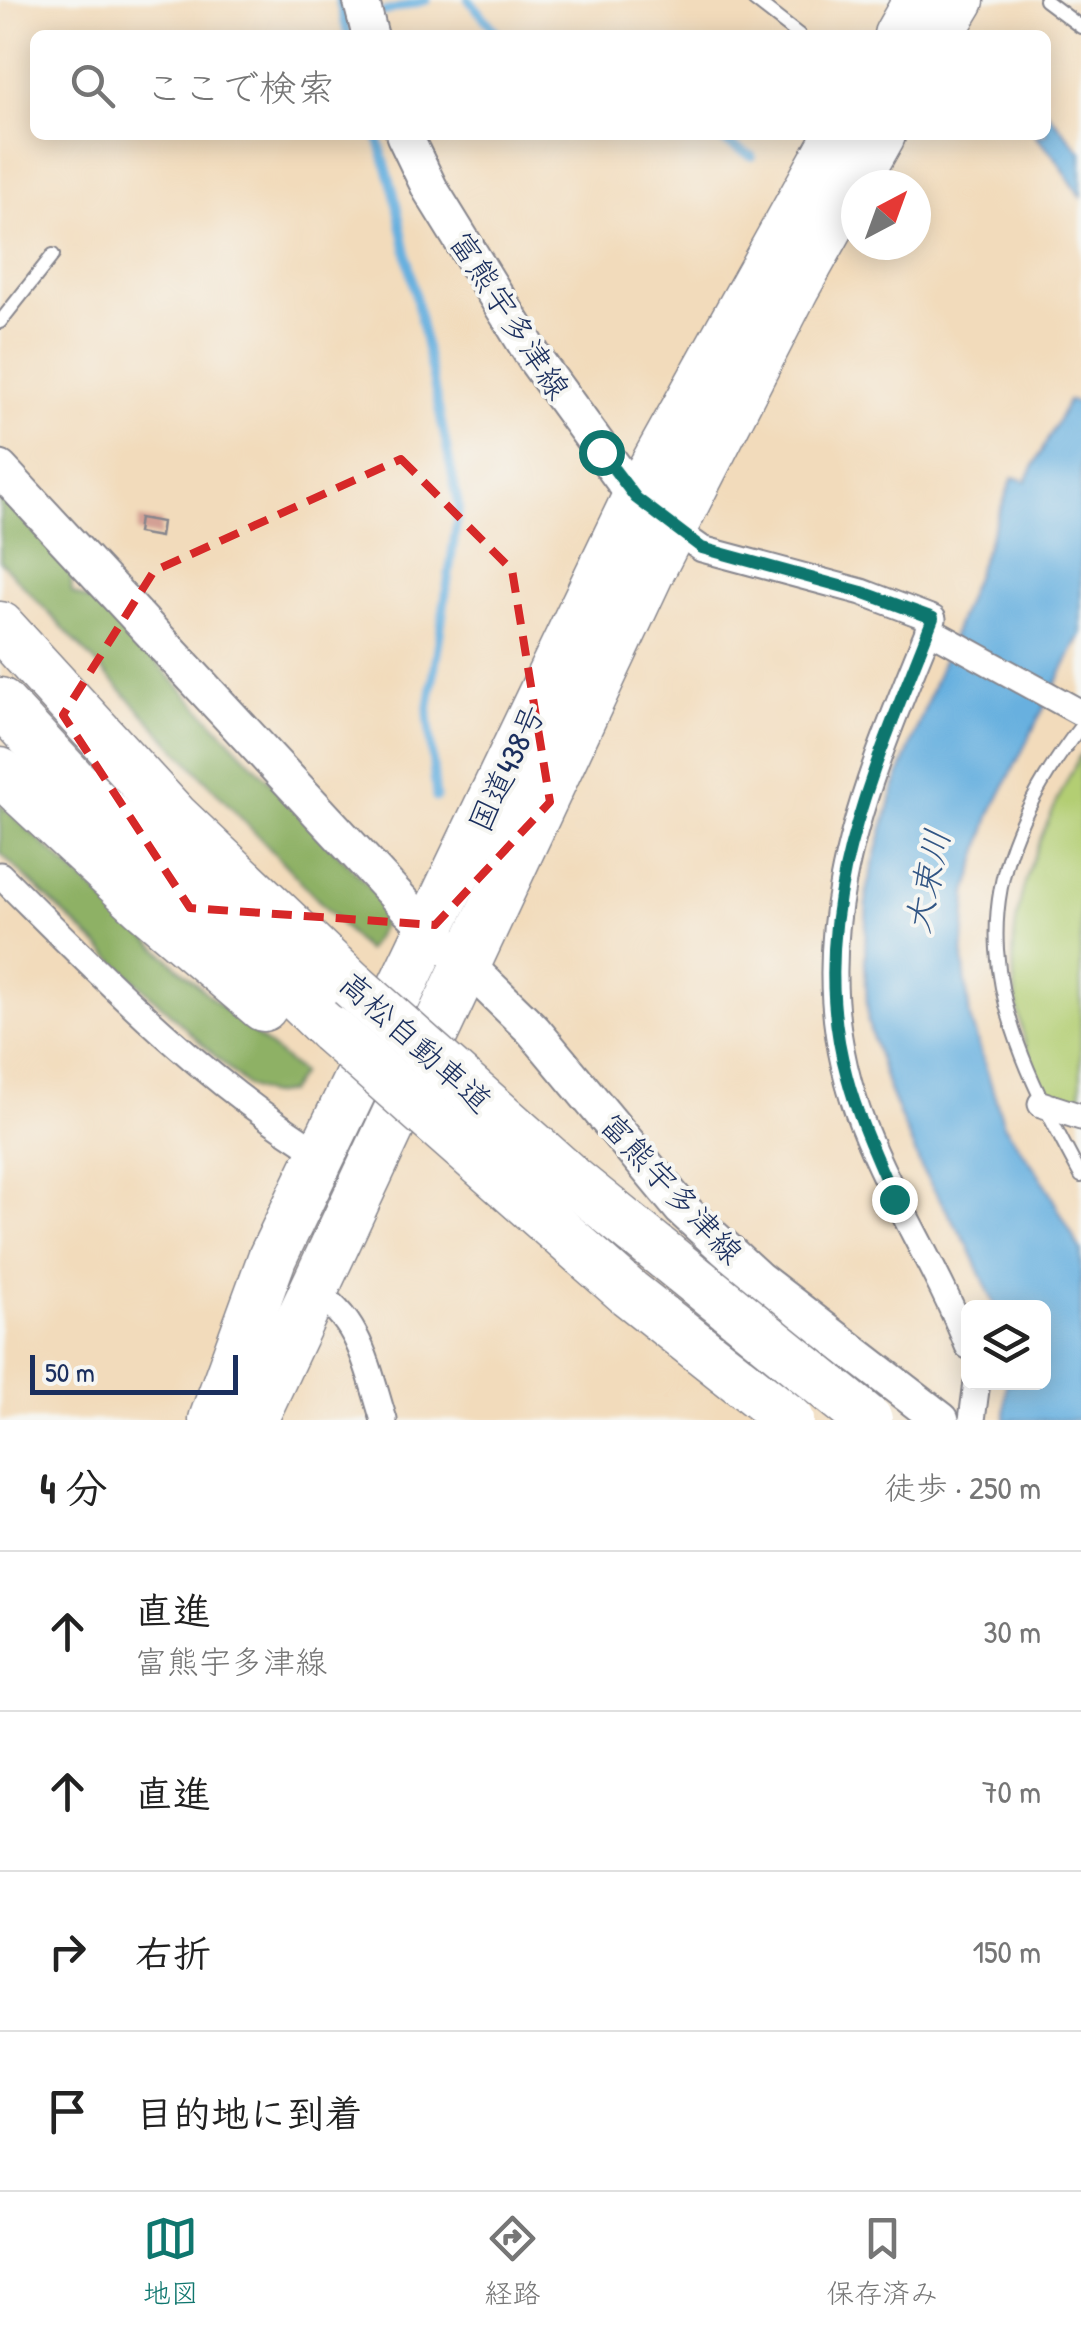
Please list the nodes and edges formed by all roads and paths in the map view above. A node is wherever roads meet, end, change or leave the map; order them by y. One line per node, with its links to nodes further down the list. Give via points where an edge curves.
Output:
1 (360, 0): 7 (main road)
2 (754, 0): 8 (lane)
3 (918, 0): 9 (highway)
4 (960, 0): 10 (highway)
5 (1045, 0): 6 (lane)
6 (1081, 27)
7 (369, 30)
8 (793, 30)
9 (901, 30)
10 (942, 30)
11 (407, 140): 17 (main road, 富熊宇多津線, via 535,359)
12 (835, 140): 17 (highway, 国道438号)
13 (878, 140): 18 (highway, 国道438号)
14 (54, 255): 15 (lane)
15 (0, 322)
16 (0, 469): 28 (main road, 富熊宇多津線)
17 (636, 498): 18 (main road, 富熊宇多津線); 28 (highway, 国道438号)
18 (672, 528): 21 (street, via 702,548 933,618); 29 (highway, 国道438号)
19 (0, 600): 22 (highway)
20 (0, 626): 22 (highway, 高松自動車道)
21 (932, 631): 24 (street); 36 (street, via 846,851 836,1012 862,1123)
22 (58, 692): 42 (highway, 高松自動車道, bridge, via 176,817 352,984 574,1182)
23 (0, 702): 30 (highway, 高松自動車道)
24 (1070, 707)
25 (1081, 726): 31 (lane, via 1033,796 996,907 1003,1009)
26 (0, 772): 30 (highway, via 142,904)
27 (1, 878): 33 (street, via 234,1094)
28 (429, 929): 29 (main road, 富熊宇多津線); 33 (highway, 国道438号)
29 (464, 963): 35 (highway, 国道438号); 43 (main road, 富熊宇多津線, via 533,1030 682,1209 758,1280)
30 (325, 1042): 41 (highway, bridge, via 498,1206 629,1293)
31 (1041, 1104): 32 (street); 34 (lane)
32 (1081, 1117)
33 (321, 1154): 38 (highway, 国道438号, via 272,1258)
34 (1081, 1176)
35 (313, 1292): 39 (highway, 国道438号); 40 (street, via 350,1321)
36 (961, 1332)
37 (976, 1390): 44 (street)
38 (213, 1420)
39 (253, 1420)
40 (384, 1420)
41 (790, 1420)
42 (868, 1420)
43 (940, 1420)
44 (972, 1420)

